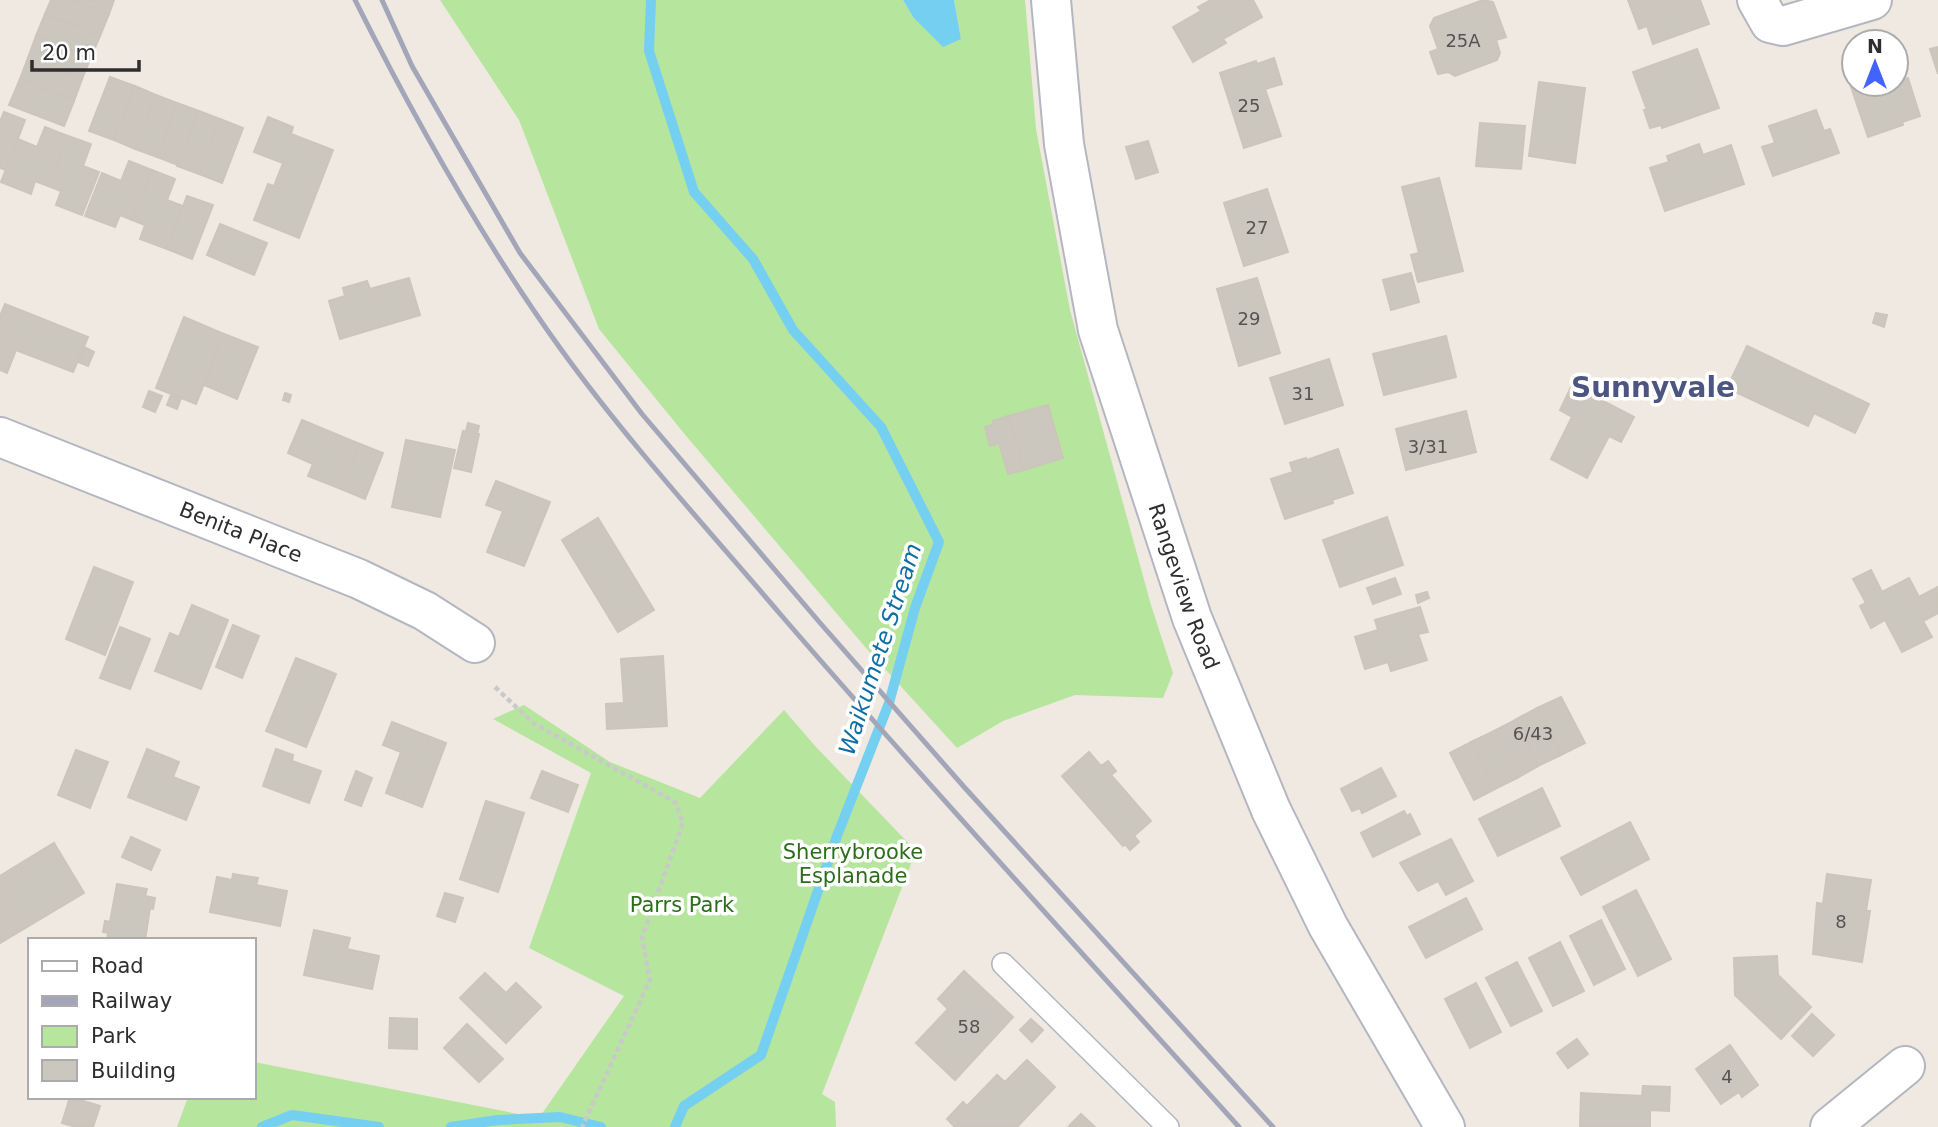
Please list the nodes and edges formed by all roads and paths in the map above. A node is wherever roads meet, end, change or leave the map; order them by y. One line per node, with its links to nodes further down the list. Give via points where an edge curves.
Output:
1 (1051, 0): 11 (street, Rangeview Road, via 1064,144 1098,330 1192,618 1271,810 1328,926)
2 (1757, 0): 3 (street, via 1770,23 1783,26)
3 (1872, 0)
4 (0, 437): 5 (street, Benita Place, via 359,579 425,611)
5 (475, 643)
6 (495, 687): 9 (path, via 533,723 675,802 683,823 642,937 650,980)
7 (1003, 964): 10 (lane)
8 (1905, 1066): 12 (street)
9 (582, 1127)
10 (1168, 1127)
11 (1445, 1127)
12 (1830, 1127)

